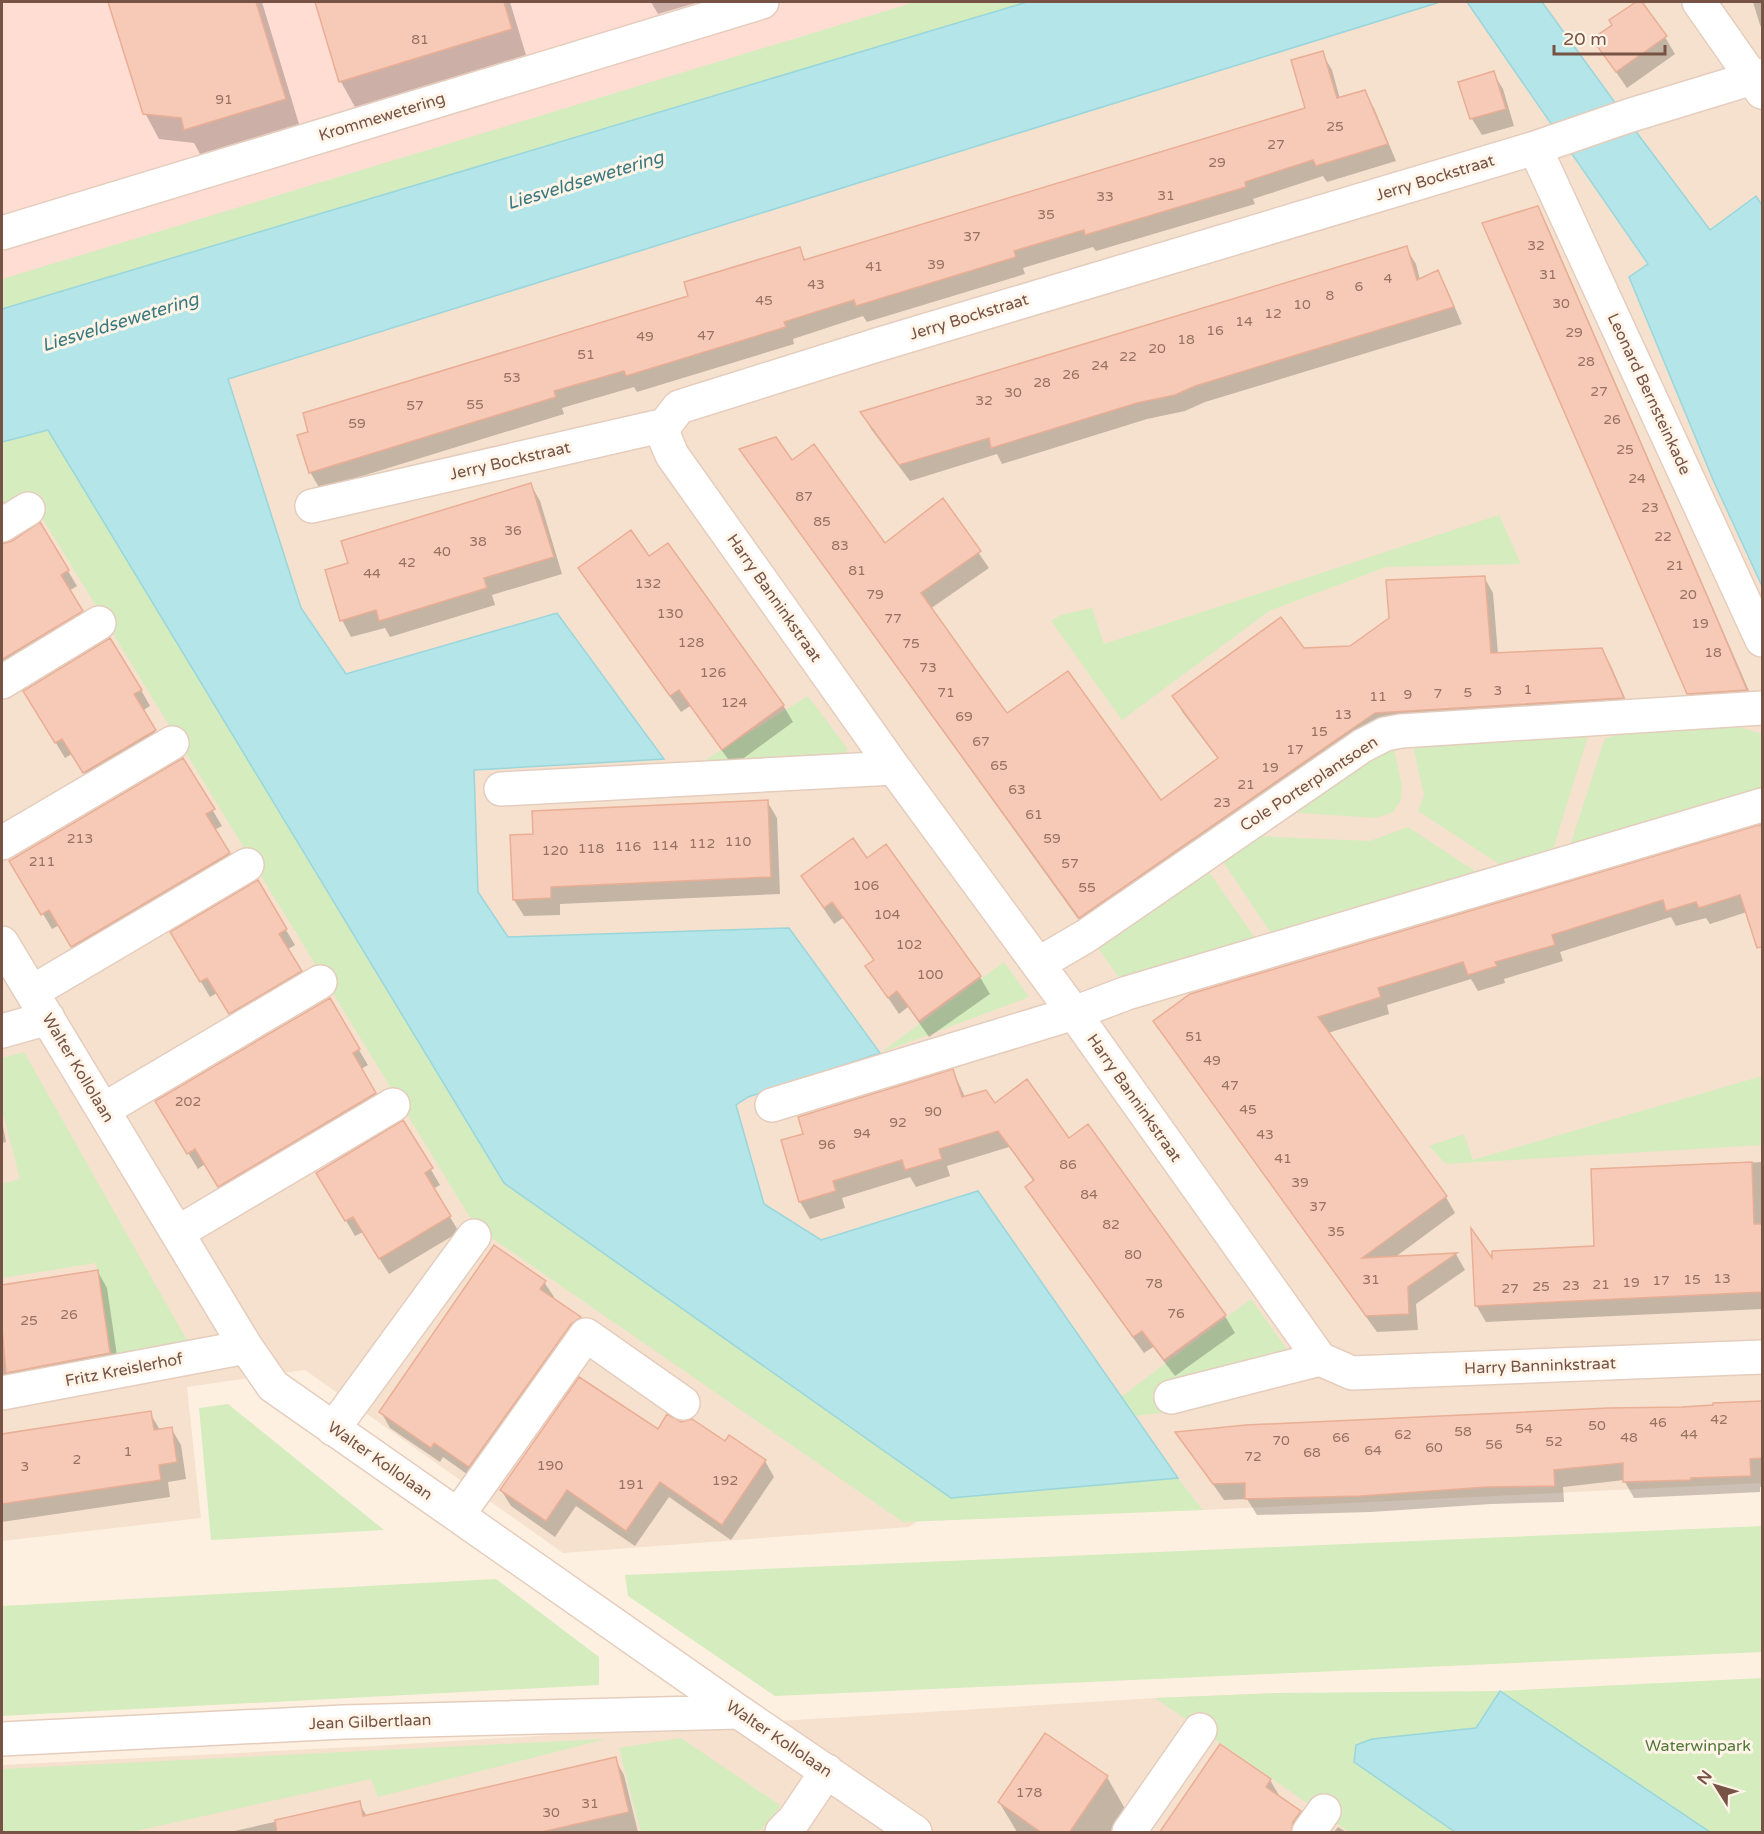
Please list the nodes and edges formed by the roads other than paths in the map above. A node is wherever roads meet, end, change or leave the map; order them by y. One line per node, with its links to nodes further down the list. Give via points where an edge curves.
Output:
1 (762, 2): 5 (street, Krommewetering)
2 (1699, 2): 3 (street)
3 (1759, 82): 4 (street, Jerry Bockstraat, via 1628,116)
4 (1546, 144): 6 (street, Jerry Bockstraat, via 679,407); 9 (street, Leonard Bernsteinkade)
5 (2, 233)
6 (665, 425): 7 (street, Jerry Bockstraat); 13 (street, Harry Banninkstraat, via 664,436 672,455)
7 (312, 506)
8 (99, 623): 10 (street)
9 (1762, 640)
10 (2, 682)
11 (1762, 708): 19 (street, Cole Porterplantsoen, via 1384,734 1086,936)
12 (172, 743): 16 (street)
13 (894, 768): 14 (street); 19 (street, Harry Banninkstraat)
14 (501, 789)
15 (1762, 805): 22 (street)
16 (2, 843)
17 (247, 865): 21 (street)
18 (2, 943): 21 (street, Walter Kollolaan)
19 (1038, 964): 22 (street, Harry Banninkstraat)
20 (320, 982): 26 (street)
21 (40, 1005): 23 (street); 26 (street, Walter Kollolaan)
22 (1074, 1012): 25 (street); 31 (street, Harry Banninkstraat)
23 (2, 1031)
24 (393, 1105): 27 (street)
25 (772, 1105)
26 (103, 1110): 27 (street, Walter Kollolaan)
27 (177, 1233): 29 (street, Walter Kollolaan)
28 (474, 1236): 35 (street)
29 (246, 1347): 32 (street, Fritz Kreislerhof); 35 (street, Walter Kollolaan, via 273,1386)
30 (1762, 1357): 31 (street, Harry Banninkstraat, via 1352,1372)
31 (1320, 1359): 33 (street)
32 (2, 1393)
33 (1171, 1397)
34 (682, 1404): 36 (street, via 586,1335)
35 (333, 1429): 36 (street, Walter Kollolaan)
36 (458, 1515): 37 (street, Walter Kollolaan)
37 (739, 1712): 39 (street, Jean Gilbertlaan, via 342,1722); 40 (street, Walter Kollolaan)
38 (1200, 1730): 43 (street)
39 (2, 1739)
40 (827, 1771): 41 (street); 42 (street, Walter Kollolaan)
41 (782, 1833)
42 (915, 1833)
43 (1129, 1833)

